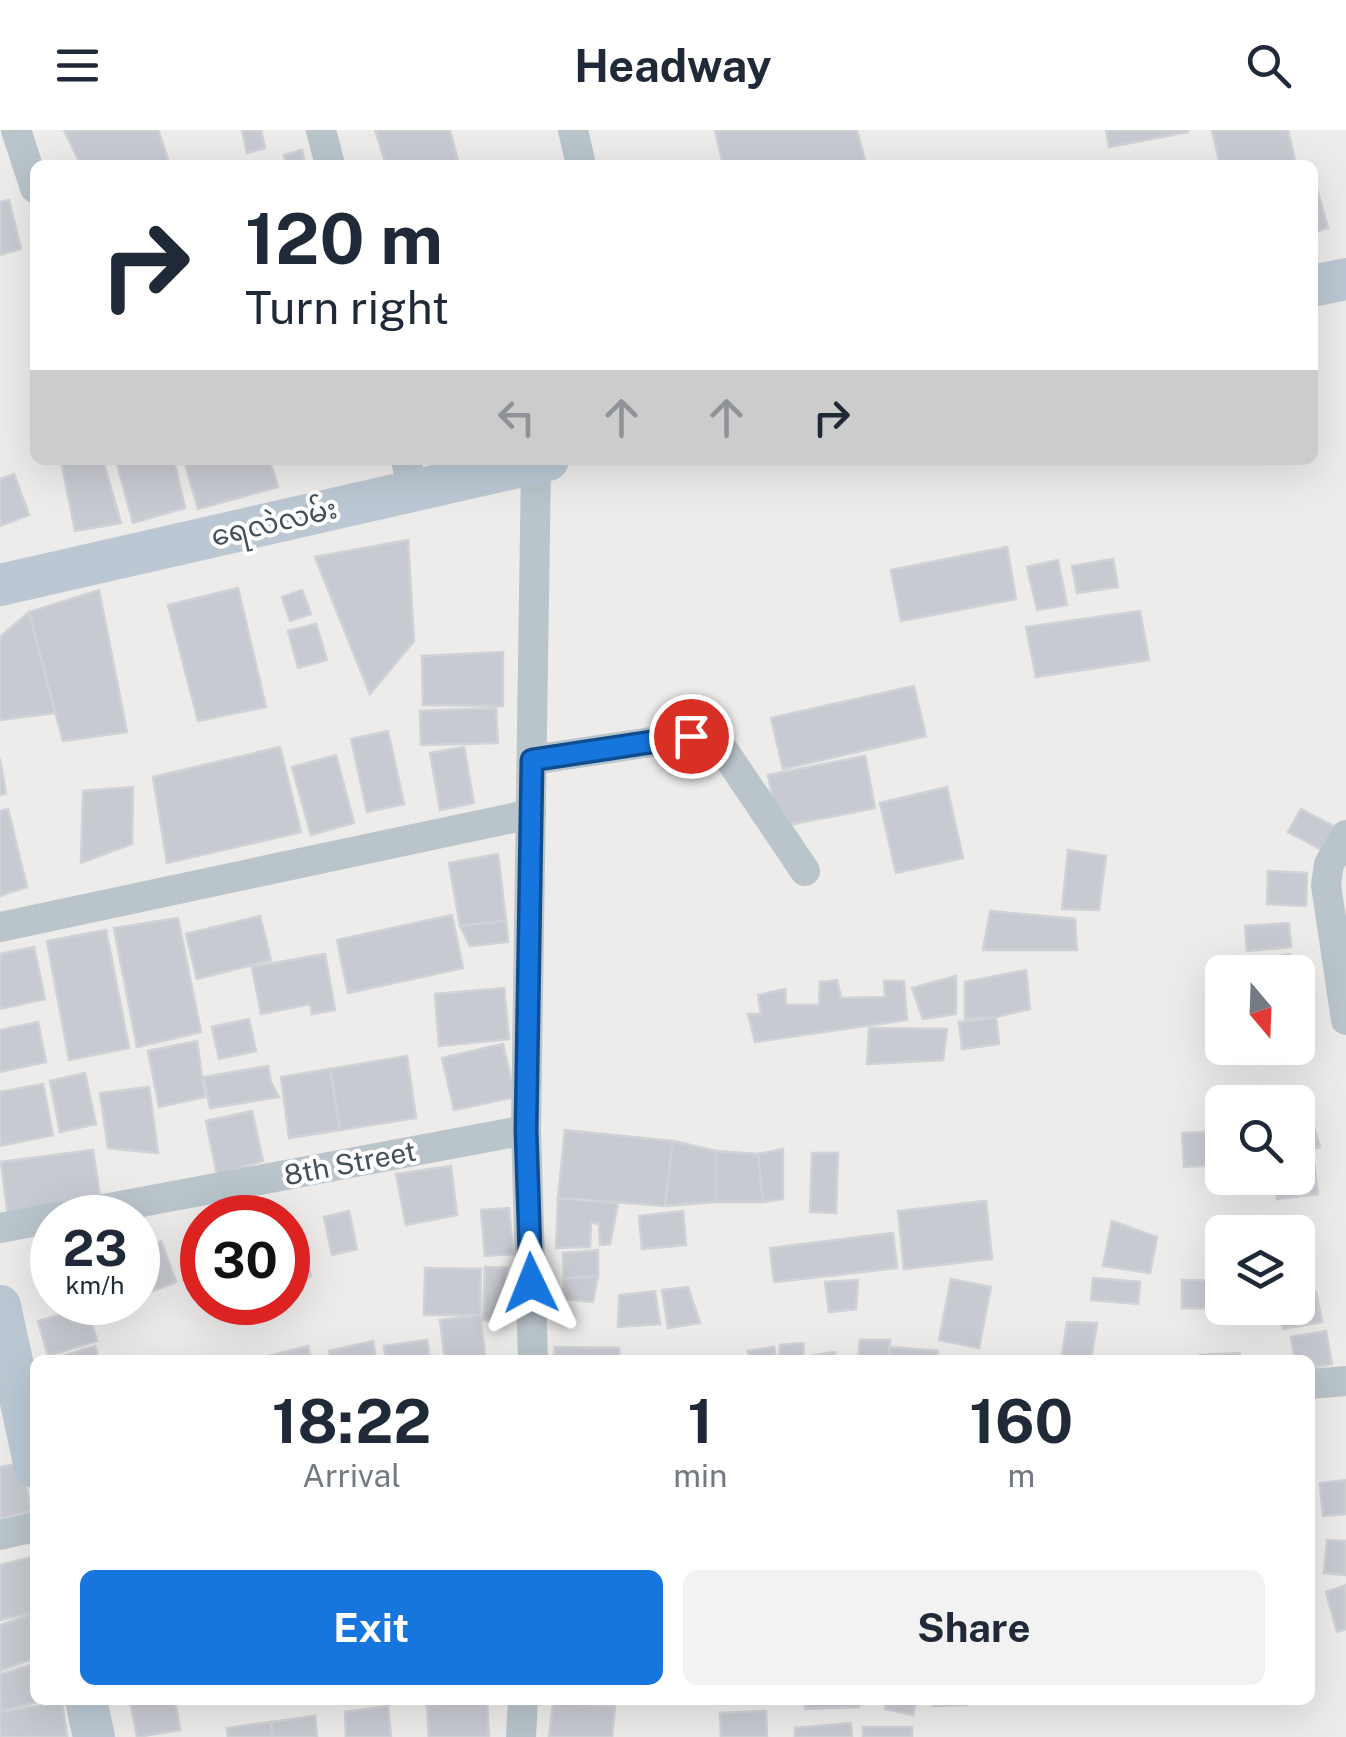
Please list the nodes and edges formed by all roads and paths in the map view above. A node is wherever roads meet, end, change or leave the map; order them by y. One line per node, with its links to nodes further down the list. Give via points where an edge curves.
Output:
1 (16, 130): 6 (street)
2 (321, 130): 4 (street)
3 (572, 130): 5 (street)
4 (329, 160)
5 (581, 160)
6 (30, 173)
7 (1346, 279): 8 (main road)
8 (1318, 285)
9 (512, 465): 11 (main road, ရေလဲလမ်း)
10 (542, 465): 13 (street)
11 (410, 475): 12 (main road, ရေလဲလမ်း)
12 (0, 584)
13 (532, 760): 14 (street); 16 (street, via 691,736 711,740)
14 (531, 814): 17 (street); 19 (street)
15 (1346, 836): 18 (street, via 1329,864 1326,885)
16 (804, 871)
17 (0, 927)
18 (1346, 1020)
19 (526, 1130): 20 (street, 8th Street); 24 (street)
20 (160, 1198)
21 (30, 1222): 22 (street, 8th Street)
22 (0, 1228)
23 (0, 1306): 27 (main road)
24 (533, 1355)
25 (1346, 1381): 26 (street)
26 (1315, 1384)
27 (30, 1444)
28 (30, 1528): 29 (street)
29 (0, 1535)
30 (87, 1705): 32 (main road)
31 (523, 1705): 33 (street)
32 (94, 1737)
33 (521, 1737)

